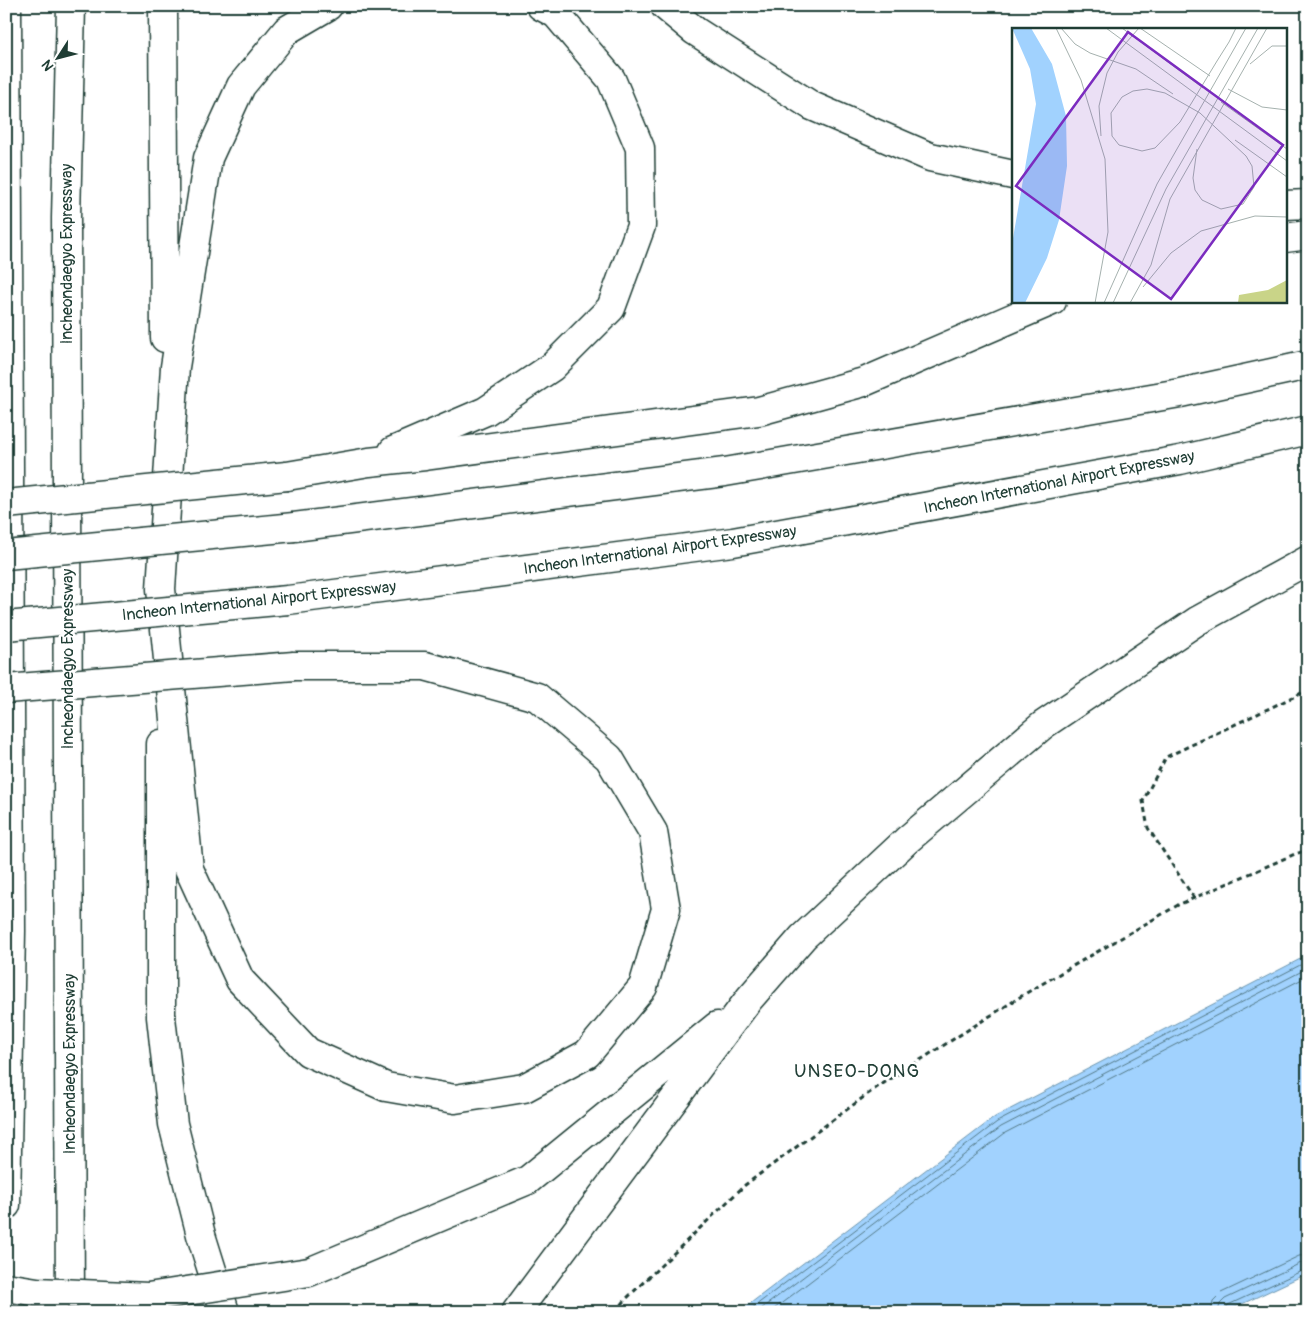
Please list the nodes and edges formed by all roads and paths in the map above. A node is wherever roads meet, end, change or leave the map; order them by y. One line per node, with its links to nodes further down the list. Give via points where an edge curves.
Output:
1 (7, 6): 26 (highway, via 11,931)
2 (71, 6): 28 (highway, Incheondaegyo Expressway, via 66,218)
3 (163, 6): 19 (highway, via 166,299)
4 (328, 6): 19 (highway, via 287,30 241,86 208,158 175,367)
5 (541, 6): 15 (highway, via 556,14 611,80 640,148 640,226 610,308 552,367 486,411)
6 (665, 6): 7 (highway, via 694,31 812,106 930,157)
7 (1012, 175)
8 (1308, 204): 9 (highway)
9 (1286, 205)
10 (1308, 235): 11 (highway)
11 (1286, 238)
12 (1050, 302): 15 (highway, via 864,382 759,411)
13 (1308, 365): 17 (highway, bridge, via 1180,393 725,472 294,527)
14 (1308, 430): 20 (highway, Incheon International Airport Expressway, bridge, via 1180,460 733,542 288,600)
15 (369, 462): 16 (highway, bridge, via 287,476)
16 (6, 504)
17 (6, 555)
18 (1308, 560): 25 (highway, via 1197,621 1043,725 906,840 803,937)
19 (161, 588): 21 (highway, bridge, via 189,869 240,980 308,1052 386,1087 455,1099 516,1090 587,1054 642,986 666,909 653,832 609,758 537,697 425,666 294,666); 29 (highway, via 161,1017 173,1124 201,1235)
20 (6, 626)
21 (6, 689)
22 (1308, 690): 24 (path, via 1166,757 1143,801 1148,828)
23 (1308, 850): 24 (path)
24 (1194, 898): 31 (path, via 1028,992 876,1088 745,1186)
25 (749, 999): 27 (highway, bridge, via 528,1180 308,1272 148,1297 37,1292); 30 (highway)
26 (6, 1205)
27 (6, 1287)
28 (70, 1312)
29 (225, 1312)
30 (516, 1312)
31 (616, 1312)

